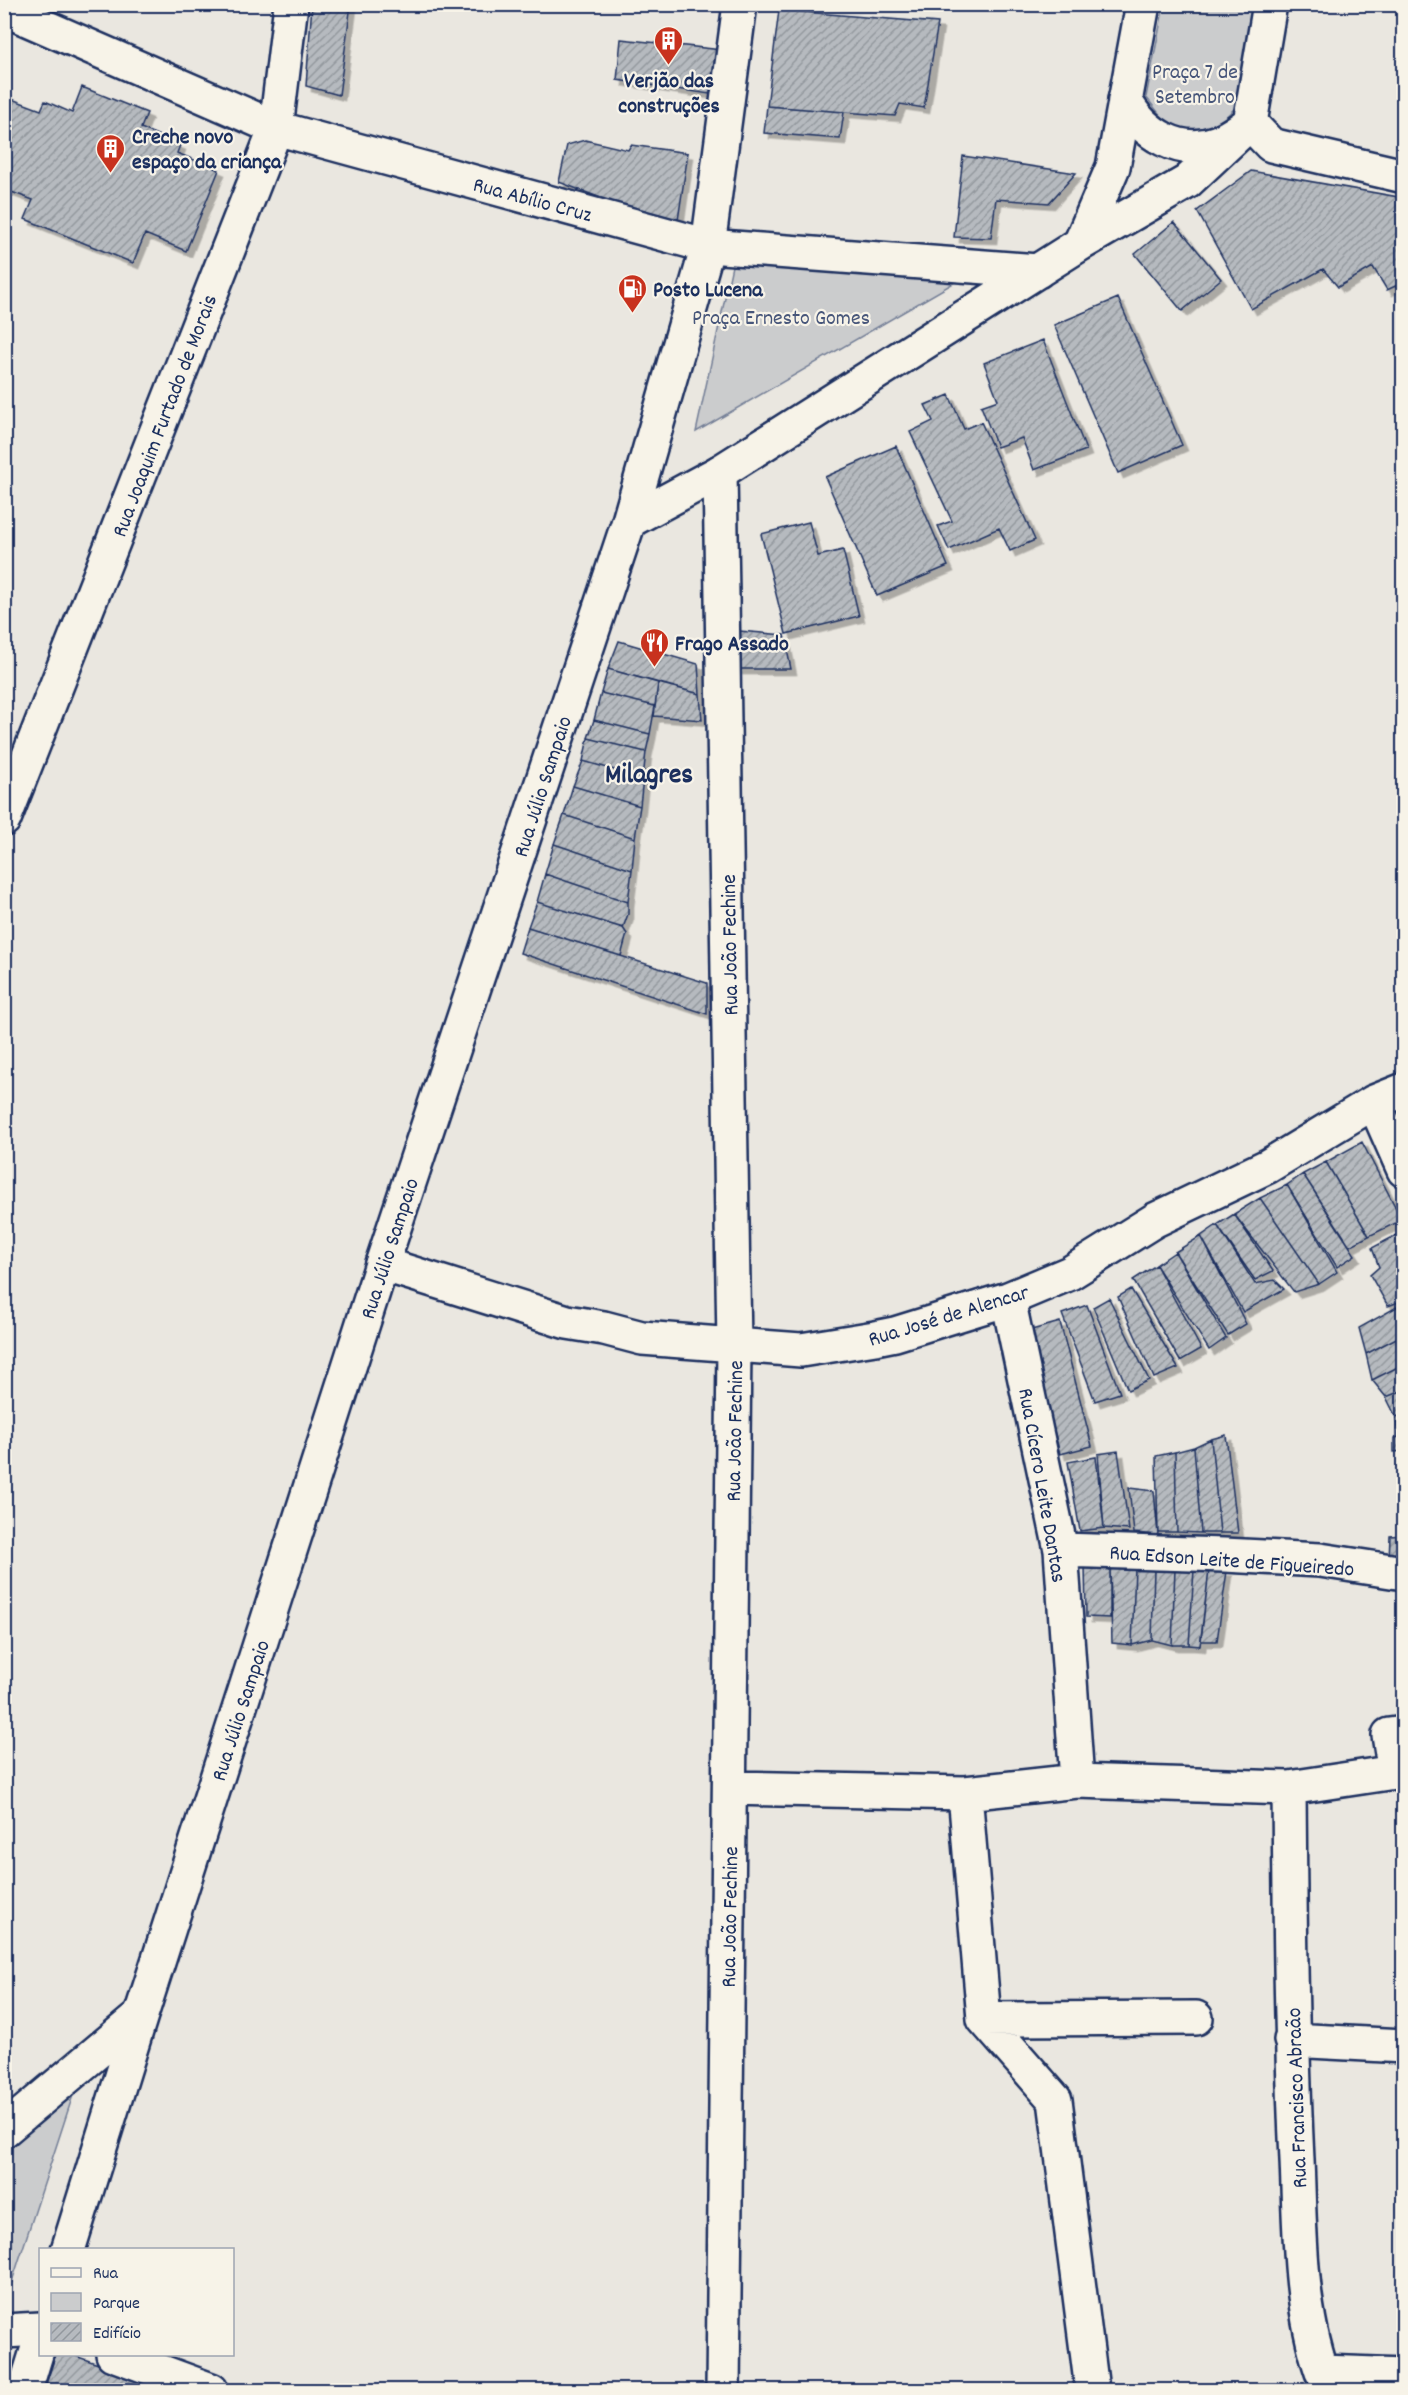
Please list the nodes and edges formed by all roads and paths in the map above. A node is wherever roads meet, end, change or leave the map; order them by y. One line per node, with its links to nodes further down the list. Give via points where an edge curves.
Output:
1 (291, 4): 8 (street, Rua Joaquim Furtado de Morais)
2 (740, 4): 11 (street, Rua Júlio Sampaio)
3 (1143, 4): 6 (street)
4 (1270, 4): 7 (street)
5 (4, 9): 8 (street, Rua Abílio Cruz)
6 (1125, 100): 7 (street, via 1140,124 1190,148 1219,142); 10 (street, via 1113,167)
7 (1250, 123): 9 (street, via 1271,145); 10 (street, via 1187,182)
8 (276, 128): 11 (street, Rua Abílio Cruz); 15 (street, Rua Joaquim Furtado de Morais)
9 (1404, 176)
10 (1080, 244): 12 (street)
11 (708, 246): 12 (street, Rua Abílio Cruz); 14 (street, Rua Júlio Sampaio)
12 (1038, 272): 13 (street)
13 (720, 472): 14 (street); 21 (street, Rua João Fechine)
14 (630, 521): 19 (street, Rua Júlio Sampaio)
15 (4, 819)
16 (1404, 1090): 17 (street, Rua José de Alencar)
17 (1374, 1102): 18 (street); 20 (street, Rua José de Alencar, via 1268,1166 1155,1220 1070,1273)
18 (1404, 1170)
19 (382, 1264): 21 (street, Rua José de Alencar, via 567,1323 642,1338); 29 (street, Rua Júlio Sampaio)
20 (1008, 1299): 21 (street, Rua José de Alencar, via 875,1338 801,1350); 22 (street, Rua Cícero Leite Dantas)
21 (734, 1346): 26 (street, Rua João Fechine)
22 (1061, 1550): 23 (street, Rua Edson Leite de Figueiredo, via 1320,1560); 25 (street, Rua Cícero Leite Dantas)
23 (1404, 1573)
24 (1404, 1733): 27 (street, via 1389,1735 1395,1772)
25 (1077, 1781): 27 (street); 28 (street)
26 (730, 1788): 28 (street); 43 (street, Rua João Fechine)
27 (1289, 1788): 32 (street, Rua Francisco Abraão)
28 (965, 1793): 31 (street)
29 (141, 2015): 34 (street); 35 (street, Rua Júlio Sampaio)
30 (1196, 2018): 31 (street)
31 (984, 2019): 44 (street, via 1054,2100)
32 (1292, 2040): 33 (street); 40 (street, Rua Francisco Abraão, via 1301,2249 1312,2343 1322,2372)
33 (1404, 2046)
34 (4, 2130)
35 (69, 2248)
36 (39, 2329): 37 (street)
37 (4, 2331)
38 (39, 2344): 41 (street)
39 (116, 2356): 42 (street)
40 (1404, 2375)
41 (26, 2391)
42 (211, 2391)
43 (723, 2391)
44 (1092, 2391)

